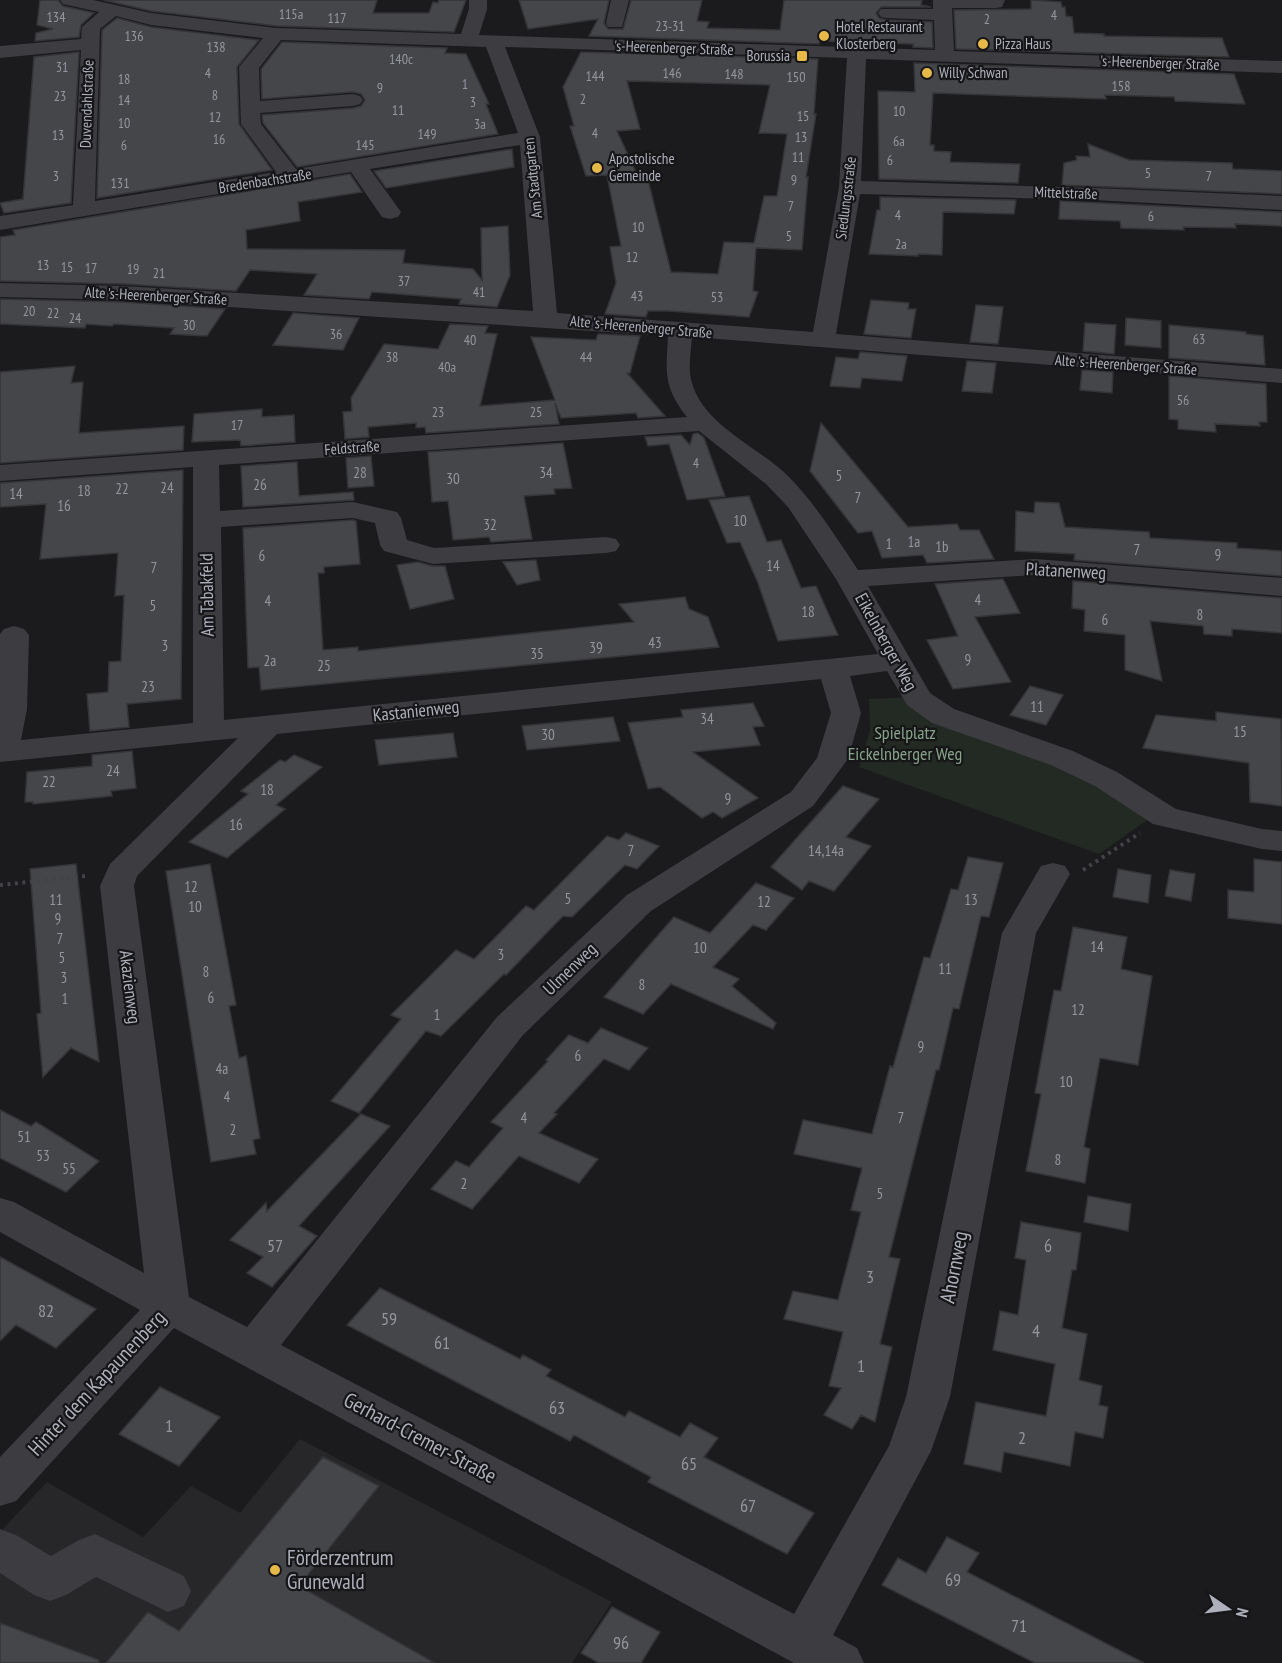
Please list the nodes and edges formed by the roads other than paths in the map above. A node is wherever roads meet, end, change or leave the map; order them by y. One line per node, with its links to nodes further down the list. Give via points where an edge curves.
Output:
1 (69, 0): 7 (street, 's-Heerenberger Straße)
2 (478, 0): 10 (street)
3 (620, 0): 8 (street)
4 (996, 0): 6 (street)
5 (891, 8): 6 (street)
6 (938, 8): 15 (street)
7 (112, 11): 9 (street, 's-Heerenberger Straße); 12 (street, Duvendahlstraße, via 91,27)
8 (615, 23)
9 (276, 34): 10 (street, 's-Heerenberger Straße); 18 (street, via 249,67)
10 (468, 42): 11 (street, 's-Heerenberger Straße)
11 (494, 43): 14 (street, 's-Heerenberger Straße); 19 (street, Am Stadtgarten)
12 (89, 44): 13 (street); 24 (street, Duvendahlstraße)
13 (0, 52)
14 (857, 53): 15 (street, 's-Heerenberger Straße); 22 (street, Siedlungsstraße)
15 (945, 57): 16 (street, 's-Heerenberger Straße)
16 (1282, 67)
17 (353, 100): 18 (street)
18 (249, 108): 21 (street, via 251,124)
19 (530, 137): 20 (street, Bredenbachstraße); 28 (street, Am Stadtgarten)
20 (357, 166): 21 (street, Bredenbachstraße); 25 (street)
21 (291, 177): 24 (street, Bredenbachstraße)
22 (850, 187): 23 (street, Mittelstraße); 30 (street, Siedlungsstraße)
23 (1282, 203)
24 (84, 208): 26 (street, Bredenbachstraße)
25 (390, 212)
26 (0, 223)
27 (0, 290): 28 (street, Alte 's-Heerenberger Straße, via 123,293)
28 (546, 319): 29 (street, Alte 's-Heerenberger Straße)
29 (680, 331): 30 (street, Alte 's-Heerenberger Straße); 32 (street, Eikelnberger Weg, via 678,374 686,397)
30 (824, 342): 31 (street, Alte 's-Heerenberger Straße)
31 (1282, 376)
32 (705, 423): 33 (street, Feldstraße); 37 (street, Eikelnberger Weg, via 775,478 798,502)
33 (206, 459): 34 (street, Feldstraße); 35 (street, Am Tabakfeld)
34 (0, 473)
35 (206, 520): 36 (street, via 353,510 387,518 394,545 434,556); 43 (street, Am Tabakfeld)
36 (606, 545)
37 (850, 579): 38 (street, Platanenweg, via 1035,567); 40 (street, Eikelnberger Weg)
38 (1282, 586)
39 (14, 635): 44 (street, via 12,709)
40 (894, 661): 41 (street); 45 (street, Eikelnberger Weg, via 918,699 943,716 1062,758 1106,779 1166,817)
41 (833, 669): 42 (street, Kastanienweg); 49 (street, Ulmenweg, via 846,714 832,759 802,799 639,903 510,1026)
42 (267, 726): 43 (street, Kastanienweg); 48 (street, Akazienweg, via 122,872 117,886)
43 (209, 732): 44 (street, Kastanienweg)
44 (2, 752)
45 (1282, 841)
46 (1053, 874): 53 (street, Ahornweg, via 1019,933 928,1397 909,1451)
47 (0, 1213): 48 (street, Gerhard-Cremer-Straße)
48 (169, 1306): 49 (street, Gerhard-Cremer-Straße); 50 (street, Hinter dem Kapaunenberg)
49 (254, 1349): 53 (street, Gerhard-Cremer-Straße)
50 (0, 1486)
51 (0, 1549): 52 (street, via 50,1580 95,1554)
52 (168, 1591)
53 (803, 1643): 54 (street, Gerhard-Cremer-Straße)
54 (840, 1663)

